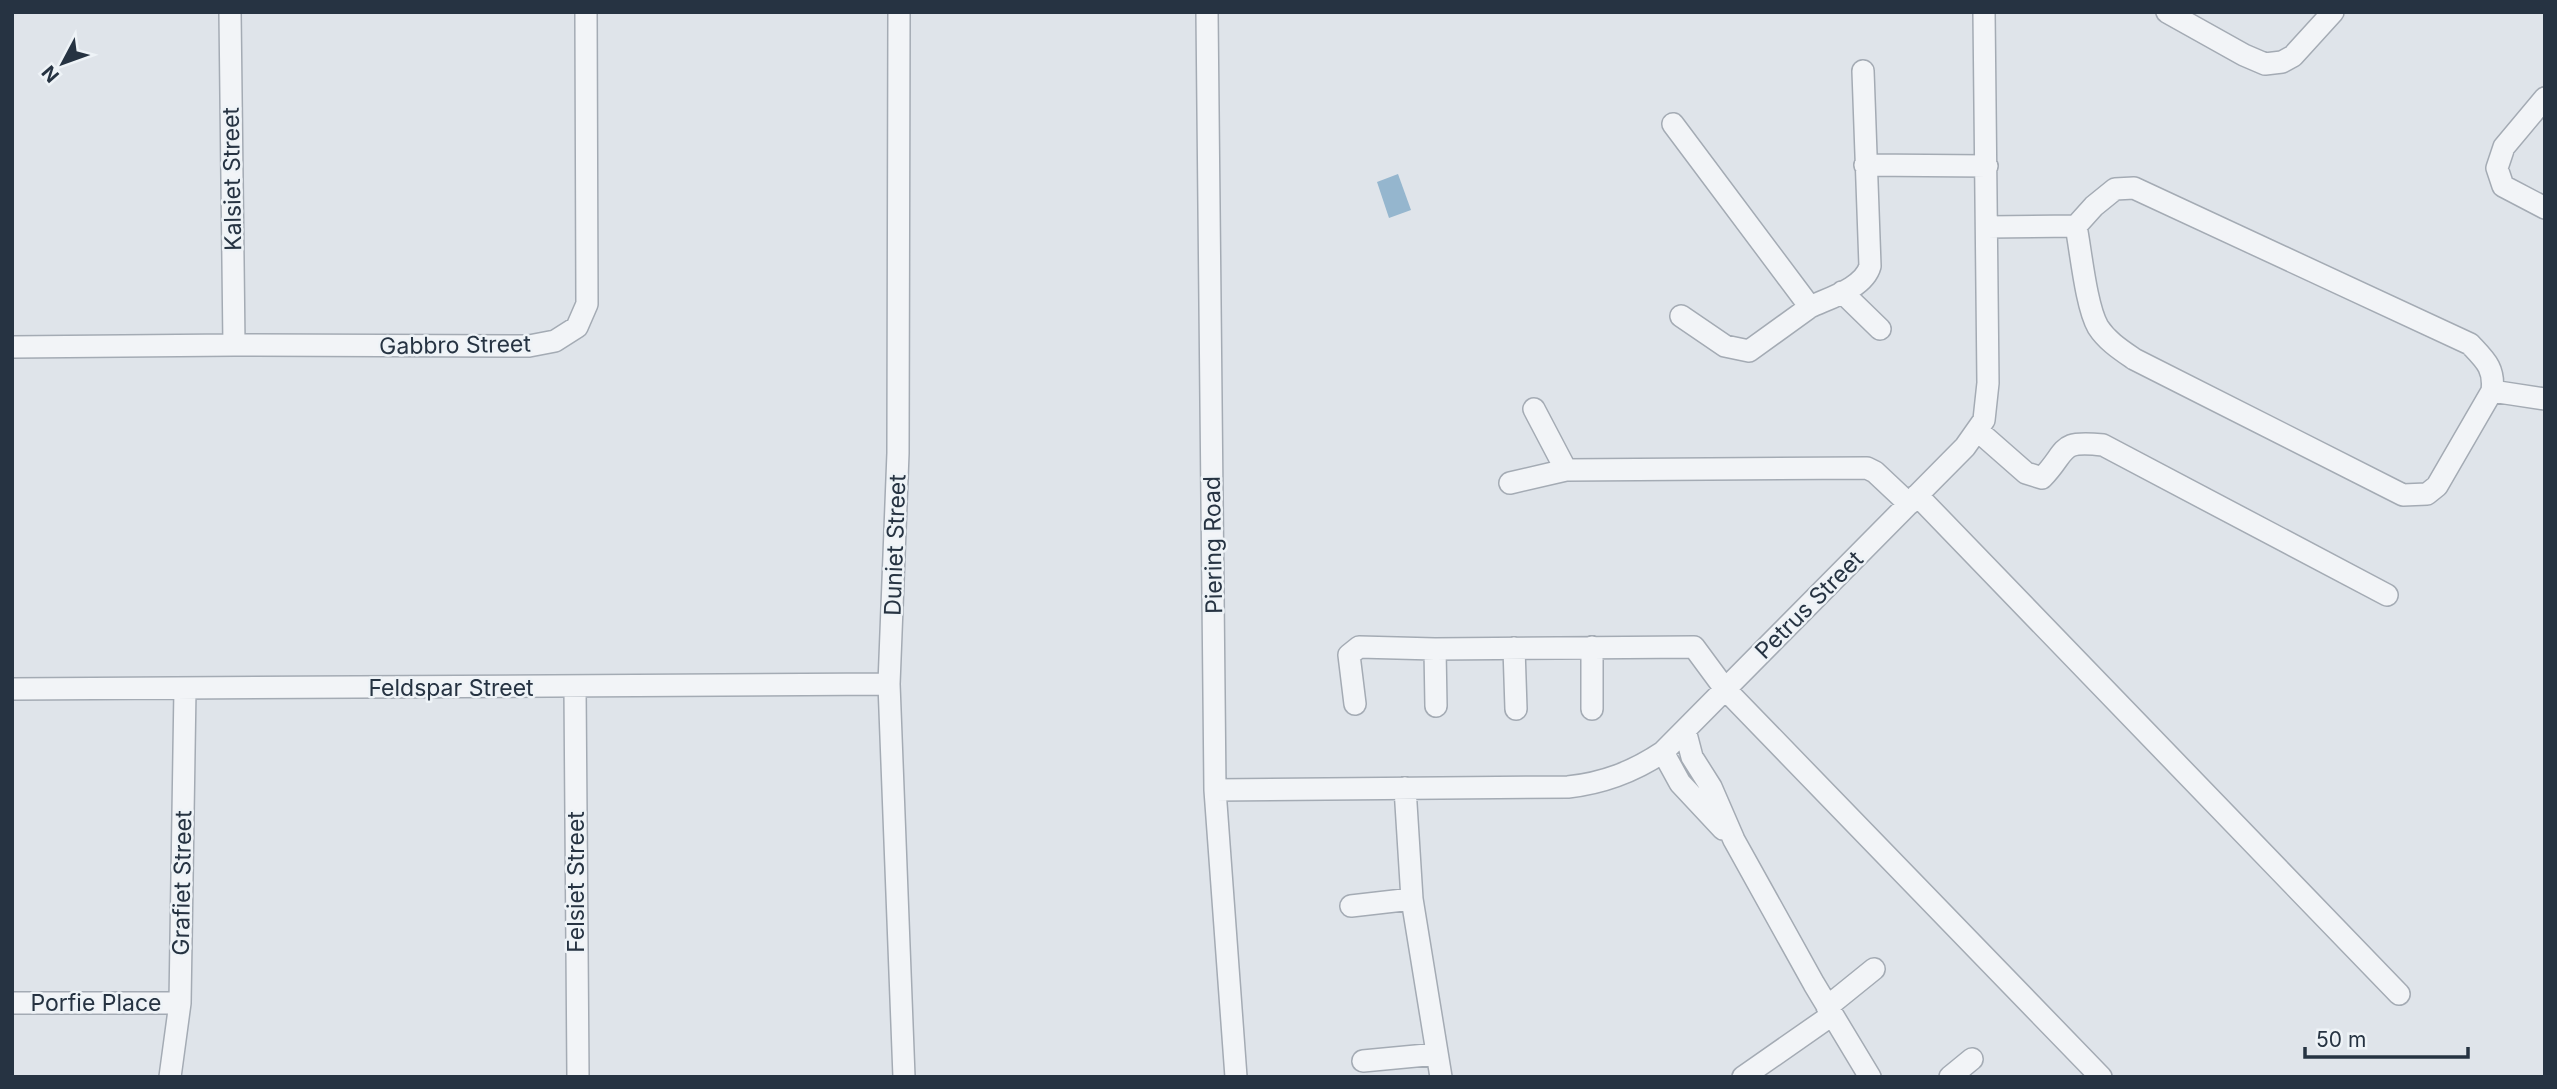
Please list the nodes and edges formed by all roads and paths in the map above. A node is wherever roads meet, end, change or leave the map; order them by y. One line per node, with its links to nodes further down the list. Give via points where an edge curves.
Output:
1 (230, 12): 20 (street, Kalsiet Street)
2 (586, 12): 20 (street, Gabbro Street, via 587,304 576,327 555,341 529,346)
3 (899, 12): 33 (street, Duniet Street, via 898,453)
4 (1207, 12): 45 (street, Piering Road)
5 (1984, 12): 12 (street, Petrus Street)
6 (2167, 12): 7 (street, via 2265,64 2293,56)
7 (2333, 12)
8 (1863, 71): 11 (street)
9 (2545, 98): 13 (street, via 2504,147 2497,168 2503,186)
10 (1673, 124): 17 (street)
11 (1865, 165): 12 (street); 16 (street, via 1870,266 1860,281)
12 (1987, 166): 15 (street, Petrus Street)
13 (2545, 208)
14 (2077, 226): 15 (street); 22 (street, via 2115,189 2134,188 2150,194 2470,344 2494,375); 22 (street, via 2097,326 2113,345 2403,495 2427,494 2437,486)
15 (1986, 227): 25 (street, Petrus Street, via 1987,383 1984,420)
16 (1842, 292): 17 (street); 19 (street)
17 (1811, 307): 18 (street, via 1749,351 1725,346)
18 (1681, 316)
19 (1880, 330)
20 (234, 345): 21 (street, Gabbro Street)
21 (12, 347)
22 (2492, 391): 23 (street)
23 (2545, 399)
24 (1534, 410): 26 (street)
25 (1977, 430): 28 (street, Petrus Street); 29 (street, via 2026,473 2042,478 2069,446 2077,442 2103,445)
26 (1566, 470): 27 (street); 28 (street, via 1867,468)
27 (1510, 483)
28 (1913, 500): 37 (street, Petrus Street); 50 (street)
29 (2387, 595)
30 (1592, 647): 31 (street); 37 (street, via 1691,646); 41 (street)
31 (1514, 648): 32 (street); 40 (street)
32 (1435, 649): 38 (street, via 1354,649 1349,655); 39 (street)
33 (889, 684): 34 (street, Feldspar Street); 59 (street, Duniet Street)
34 (575, 688): 36 (street, Feldspar Street); 58 (street, Felsiet Street)
35 (12, 689): 36 (street, Feldspar Street)
36 (185, 689): 52 (street, Grafiet Street)
37 (1726, 689): 42 (street, Petrus Street); 65 (street)
38 (1355, 704)
39 (1436, 706)
40 (1516, 709)
41 (1592, 709)
42 (1685, 730): 43 (street, Petrus Street); 46 (street, via 1692,757 1711,787)
43 (1663, 752): 44 (street, Petrus Street, via 1640,768 1595,784); 46 (street, via 1680,783)
44 (1405, 788): 45 (street, Petrus Street); 47 (street)
45 (1215, 790): 60 (street, Piering Road)
46 (1734, 841): 53 (street)
47 (1412, 899): 48 (street); 54 (street)
48 (1351, 906)
49 (1874, 970): 53 (street)
50 (2399, 995)
51 (12, 1003): 52 (street, Porfie Place)
52 (180, 1003): 57 (street, Grafiet Street)
53 (1830, 1011): 62 (street); 63 (street)
54 (1437, 1054): 56 (street); 61 (street)
55 (1972, 1059): 64 (street)
56 (1363, 1061)
57 (170, 1077)
58 (578, 1077)
59 (904, 1077)
60 (1236, 1077)
61 (1441, 1077)
62 (1743, 1077)
63 (1870, 1077)
64 (1950, 1077)
65 (2101, 1077)

